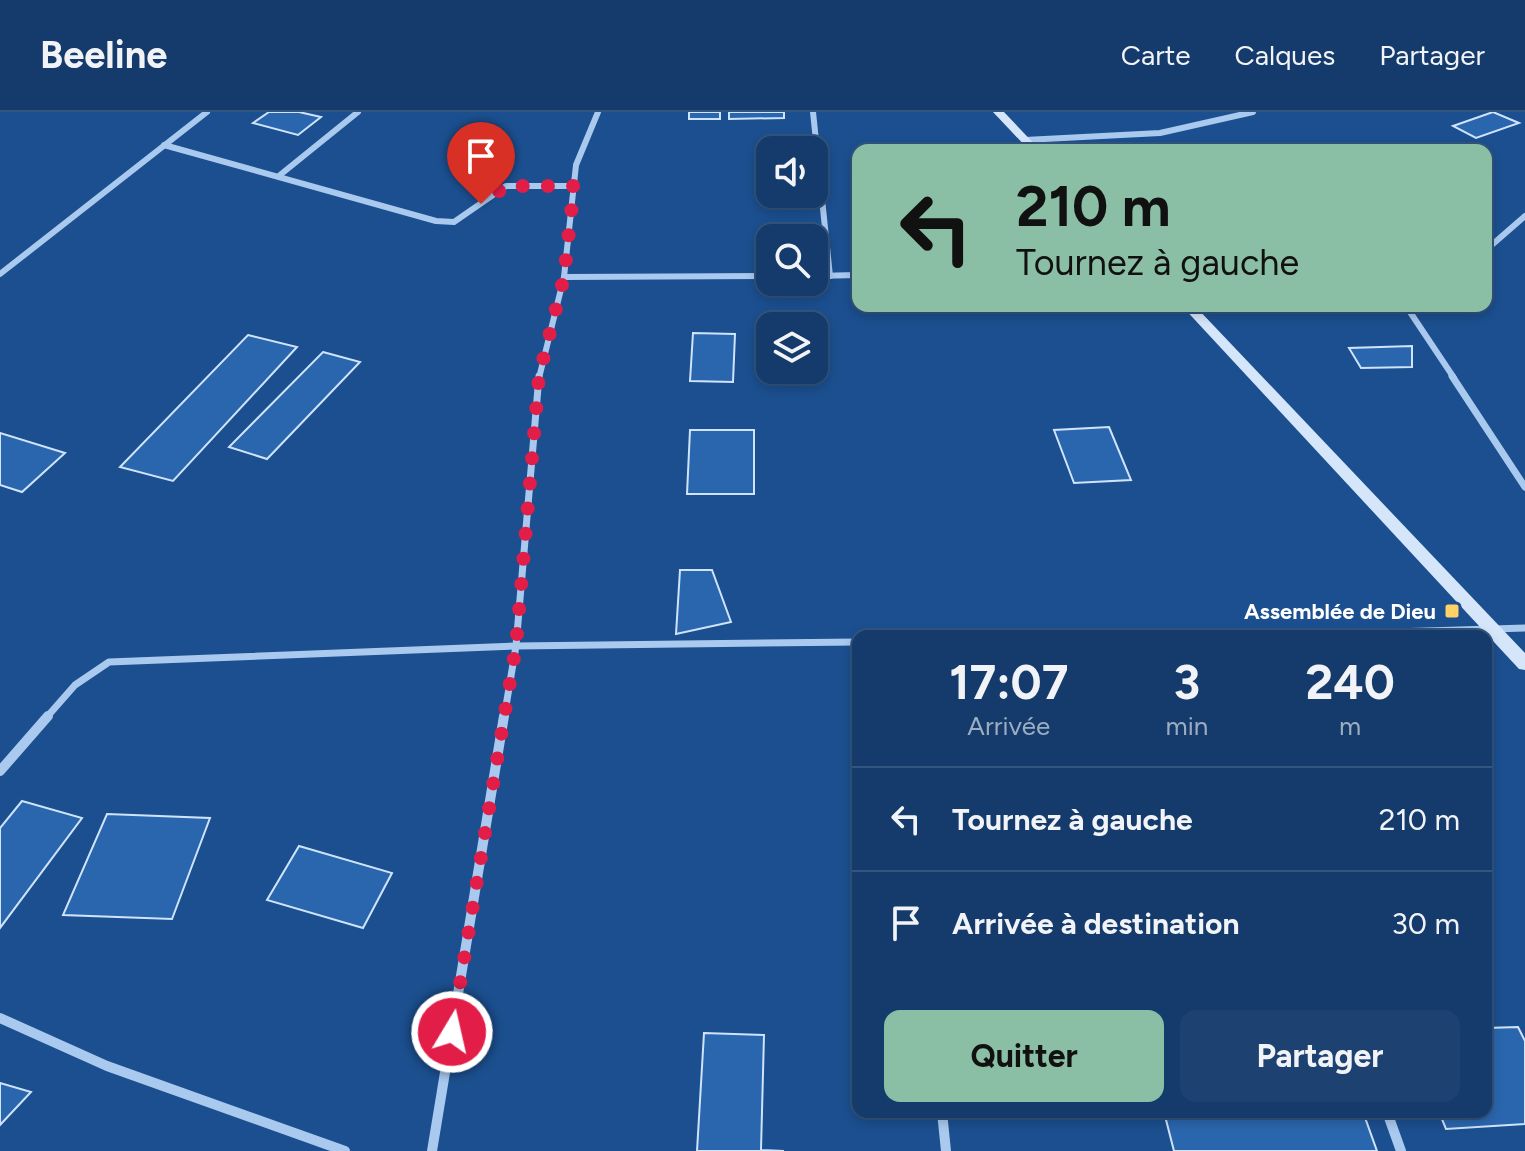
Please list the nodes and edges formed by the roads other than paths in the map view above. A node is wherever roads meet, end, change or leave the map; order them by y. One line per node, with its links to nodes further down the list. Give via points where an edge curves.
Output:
1 (207, 112): 9 (street)
2 (358, 112): 10 (street)
3 (598, 112): 11 (street, via 576,165)
4 (813, 112): 17 (street)
5 (998, 112): 7 (street)
6 (1253, 112): 7 (street, via 1160,133)
7 (1025, 140): 8 (street)
8 (1029, 144)
9 (164, 145): 10 (street); 14 (street)
10 (280, 175): 11 (street, via 454,222 506,186)
11 (574, 186): 18 (street)
12 (1525, 216): 13 (street)
13 (1492, 245)
14 (0, 274)
15 (852, 275): 17 (street)
16 (756, 276): 18 (street)
17 (830, 276)
18 (564, 277): 26 (street, via 539,376)
19 (1194, 312): 23 (street)
20 (1410, 312): 21 (street)
21 (1525, 487)
22 (1525, 628): 23 (street)
23 (1492, 629): 24 (street); 27 (street)
24 (1460, 630)
25 (852, 642): 26 (street)
26 (516, 646): 28 (street, via 109,662 75,685); 33 (street)
27 (1525, 664)
28 (0, 771)
29 (0, 1018): 32 (street, via 107,1066)
30 (943, 1118): 34 (street)
31 (1389, 1118): 35 (street)
32 (345, 1151)
33 (432, 1151)
34 (946, 1151)
35 (1401, 1151)

